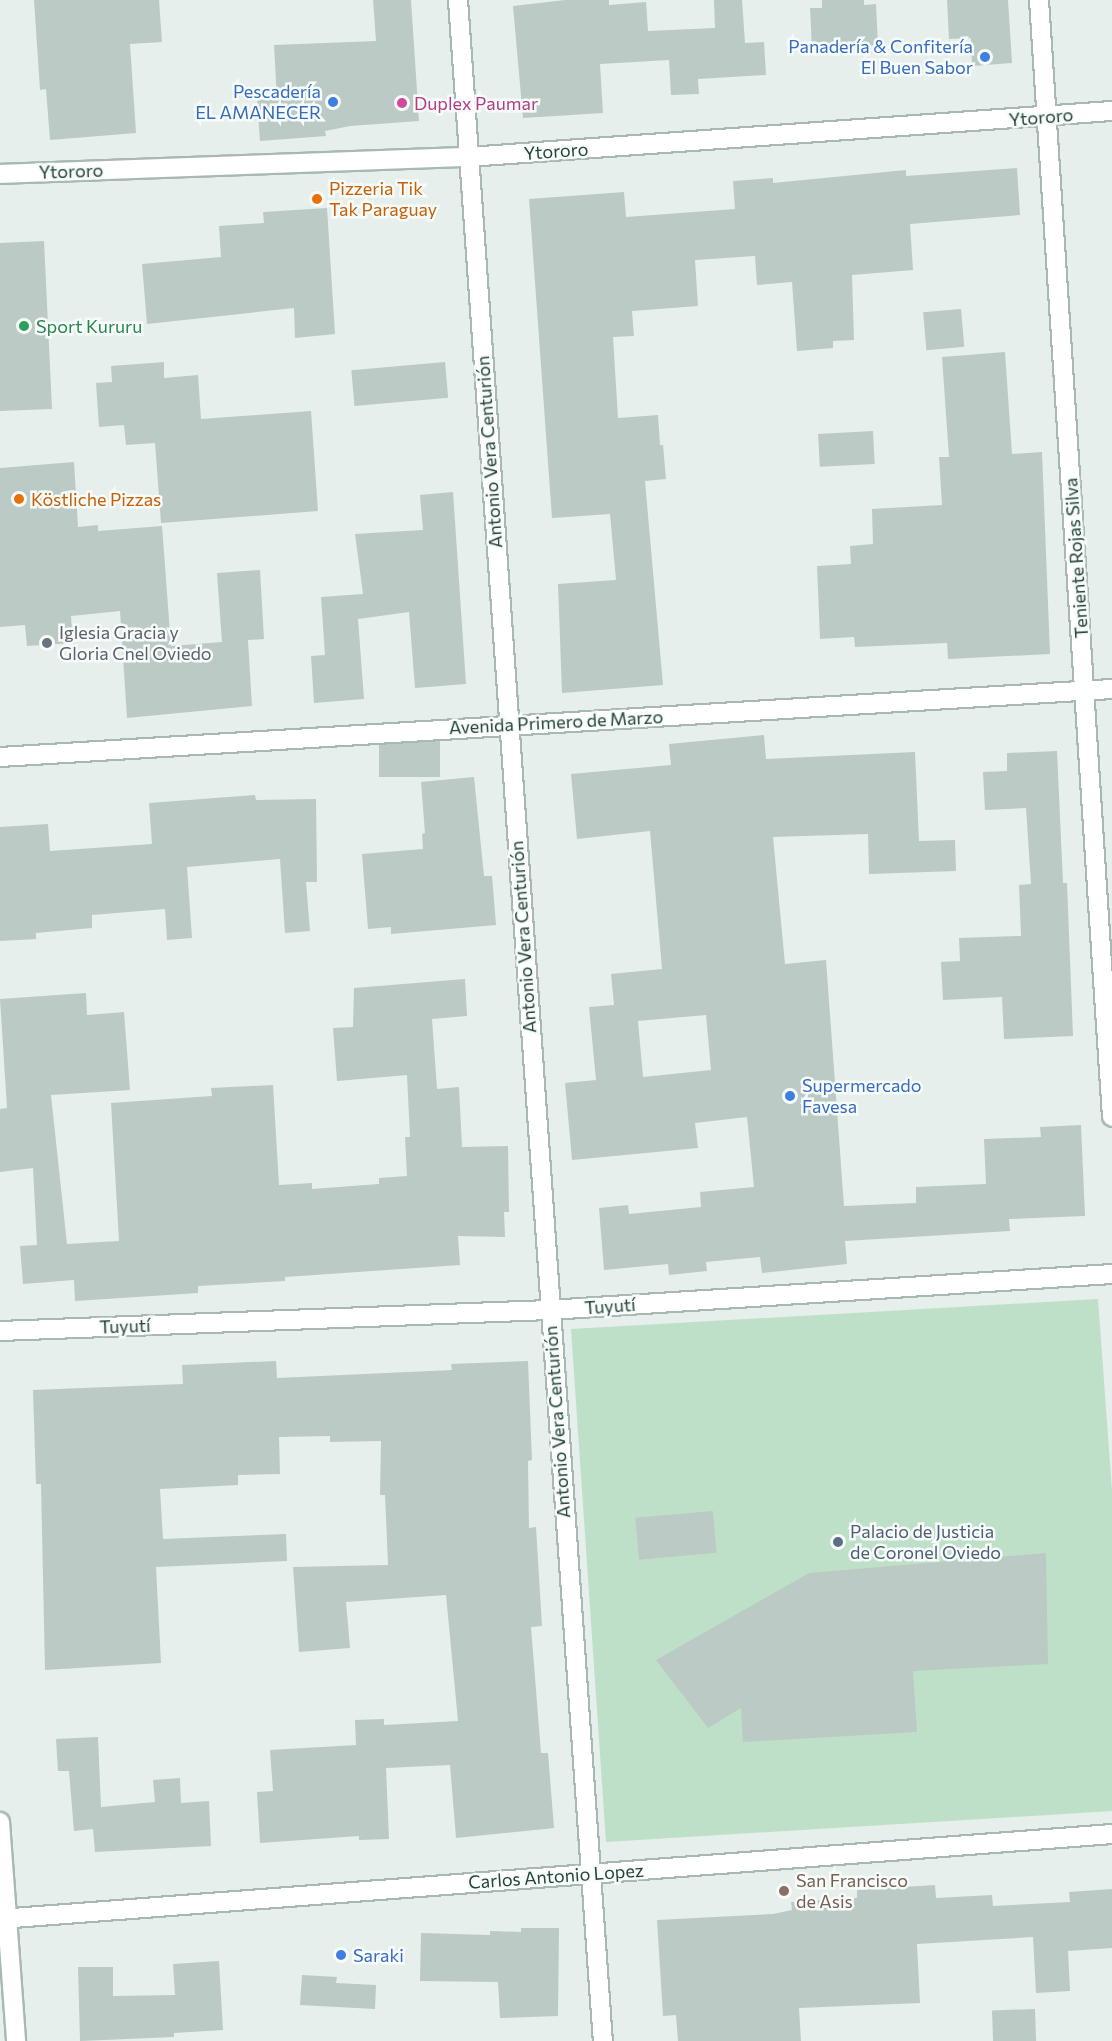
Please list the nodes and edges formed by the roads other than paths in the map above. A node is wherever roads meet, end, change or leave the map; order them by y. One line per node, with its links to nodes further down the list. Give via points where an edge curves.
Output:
1 (458, 0): 5 (street, Antonio Vera Centurión)
2 (1040, 0): 4 (street, Teniente Rojas Silva)
3 (1112, 111): 4 (street, Ytororo)
4 (1047, 117): 5 (street, Ytororo); 8 (street, Teniente Rojas Silva)
5 (468, 157): 6 (street, Ytororo); 9 (street, Antonio Vera Centurión)
6 (0, 174)
7 (1112, 689): 8 (street, Avenida Primero de Marzo)
8 (1084, 692): 9 (street, Avenida Primero de Marzo); 11 (street, Teniente Rojas Silva)
9 (508, 724): 10 (street, Avenida Primero de Marzo); 13 (street, Antonio Vera Centurión)
10 (0, 757)
11 (1112, 1116)
12 (1112, 1274): 13 (street, Tuyutí)
13 (549, 1310): 14 (street, Tuyutí); 17 (street, Antonio Vera Centurión)
14 (0, 1331)
15 (0, 1822): 18 (street)
16 (1112, 1834): 17 (street, Carlos Antonio Lopez)
17 (590, 1874): 18 (street, Carlos Antonio Lopez); 20 (street, Antonio Vera Centurión)
18 (4, 1918): 19 (street)
19 (16, 2041)
20 (603, 2041)

